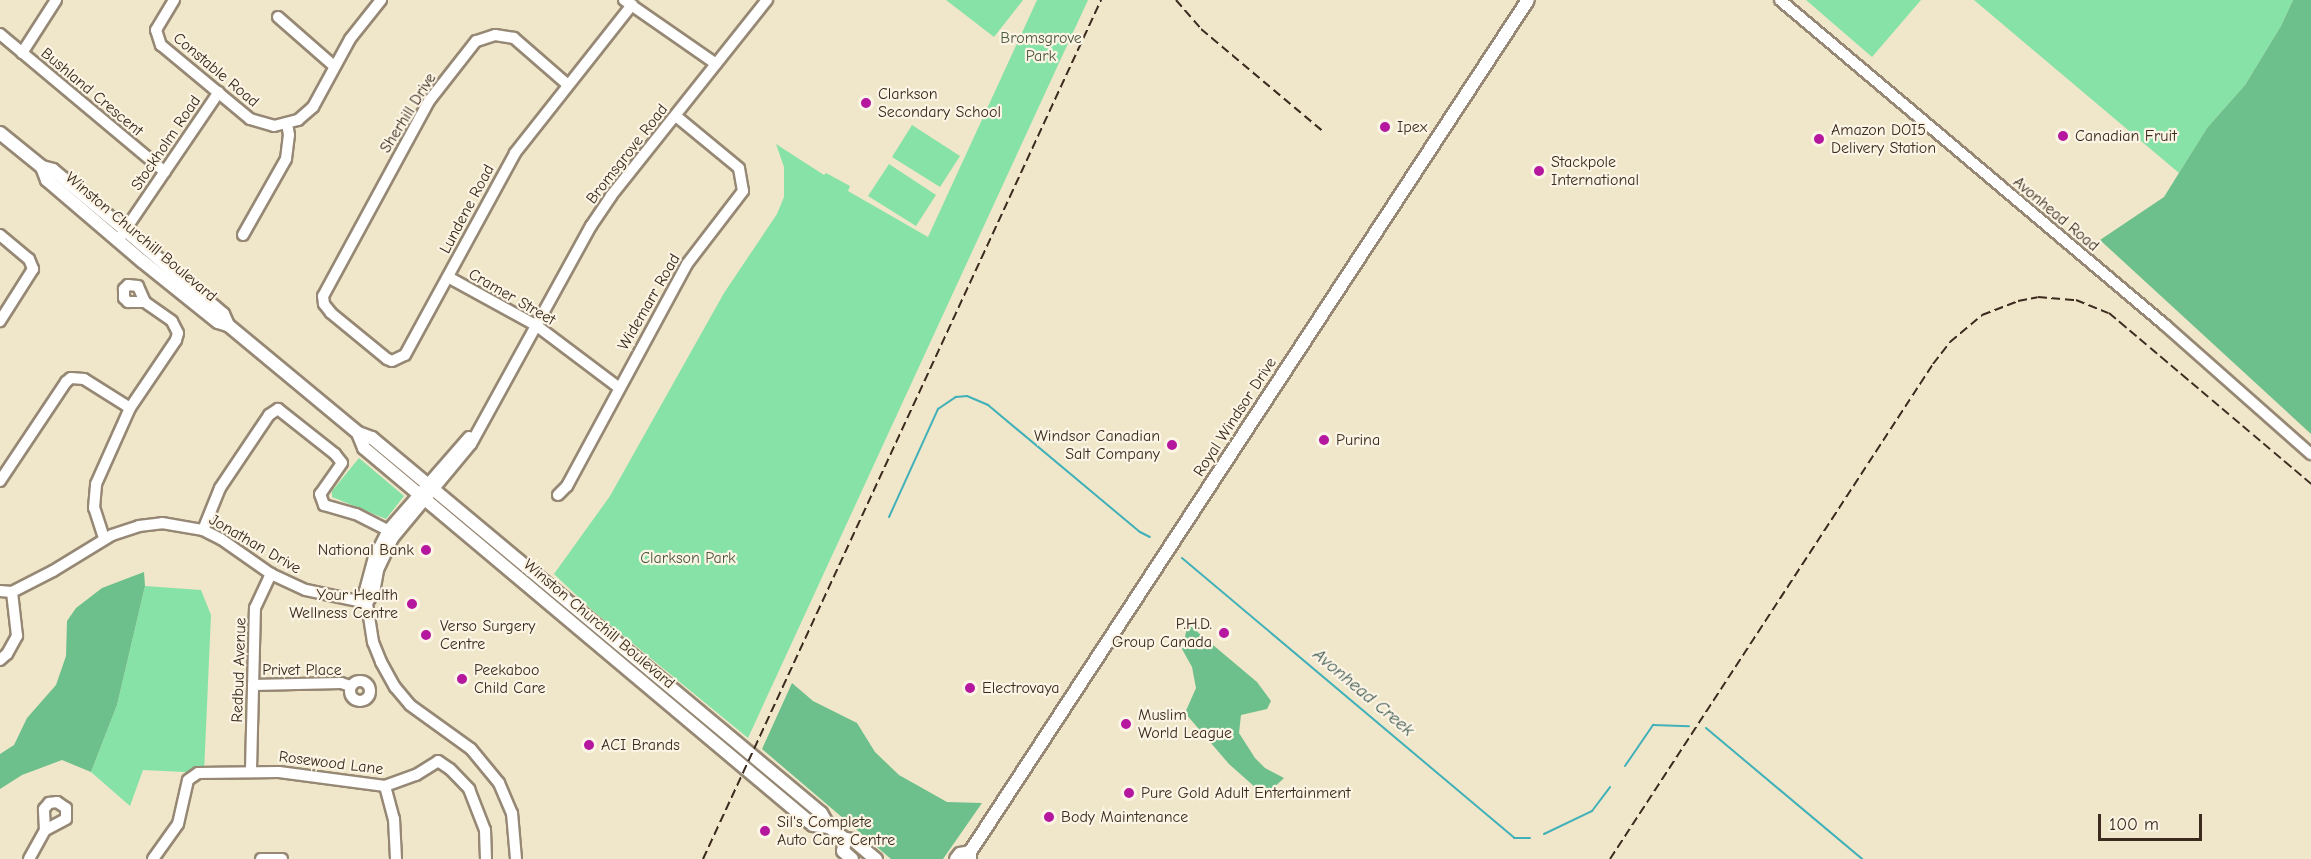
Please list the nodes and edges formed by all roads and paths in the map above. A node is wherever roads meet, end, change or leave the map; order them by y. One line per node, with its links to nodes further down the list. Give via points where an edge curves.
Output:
1 (56, 0): 10 (street)
2 (174, 0): 14 (street, Constable Road, via 159,22 156,37 160,45)
3 (381, 0): 12 (street)
4 (767, 0): 11 (street, Bromsgrove Road)
5 (1528, 0): 53 (main road, Royal Windsor Drive)
6 (1780, 0): 33 (street, Avonhead Road, via 2165,325)
7 (628, 3): 11 (street); 13 (street, Lundene Road)
8 (278, 17): 12 (street)
9 (0, 34): 10 (street, Bushland Crescent)
10 (22, 53): 19 (street, Bushland Crescent)
11 (716, 64): 15 (street, Bromsgrove Road)
12 (334, 66): 16 (street, via 313,107)
13 (568, 85): 24 (street, Lundene Road, via 509,162); 26 (street, Sherhill Drive, via 514,38 495,34 476,41 429,101 326,288)
14 (219, 92): 16 (street, Constable Road, via 250,119 263,124); 19 (street, Stockholm Road)
15 (676, 116): 29 (street, Bromsgrove Road, via 591,226); 30 (street, Widemarr Road, via 739,168 742,192 687,264)
16 (287, 124): 22 (street, via 286,159)
17 (0, 133): 18 (main road, Winston Churchill Boulevard)
18 (42, 167): 20 (main road, Winston Churchill Boulevard, via 53,170); 23 (main road, Winston Churchill Boulevard, via 47,180)
19 (165, 172): 20 (street, Stockholm Road)
20 (125, 230): 23 (street, Stockholm Road); 28 (main road, Winston Churchill Boulevard, via 223,314)
21 (0, 235): 27 (street, via 30,259 33,269)
22 (243, 235)
23 (118, 241): 28 (main road, Winston Churchill Boulevard, via 218,322)
24 (448, 277): 26 (street, Lundene Road, via 405,355 392,361); 29 (street, Cramer Street)
25 (145, 302): 31 (street, via 172,321 178,333)
26 (324, 304)
27 (0, 321)
28 (228, 325): 32 (main road, Winston Churchill Boulevard)
29 (537, 326): 30 (street, Cramer Street); 35 (street, Bromsgrove Road, via 471,444)
30 (618, 387): 36 (street, Widemarr Road, via 567,486)
31 (130, 408): 34 (street, via 84,379 71,378); 40 (street, via 94,492 94,508)
32 (358, 433): 35 (main road, Winston Churchill Boulevard, via 372,438); 37 (main road, Winston Churchill Boulevard, via 364,448)
33 (2311, 454)
34 (0, 481)
35 (431, 487): 37 (street, Bromsgrove Road); 50 (main road, Winston Churchill Boulevard, via 821,813)
36 (558, 495)
37 (422, 496): 39 (street); 44 (street, via 393,538); 50 (main road, Winston Churchill Boulevard, via 813,825)
38 (203, 530): 39 (street, via 220,488 269,415 278,410 342,463 320,494 324,505 356,514); 40 (street, Jonathan Drive, via 162,523); 41 (street, Jonathan Drive)
39 (388, 530): 44 (street, via 369,573)
40 (104, 538): 43 (street, Jonathan Drive)
41 (271, 574): 44 (street, Jonathan Drive, via 321,595); 46 (street, Redbud Avenue, via 255,608)
42 (0, 591): 43 (street)
43 (12, 592): 45 (street, via 17,636)
44 (367, 603): 60 (street, via 373,642 395,687 410,705 471,749 499,783 512,813)
45 (0, 660)
46 (253, 686): 47 (street, Privet Place); 48 (street, Redbud Avenue)
47 (351, 686)
48 (251, 770): 49 (street, Rosewood Lane); 55 (street, Rosewood Lane, via 193,775 188,780 178,824)
49 (385, 786): 58 (street, via 394,819); 59 (street, Rosewood Lane, via 416,776 434,762 443,763 469,789 480,810)
50 (830, 827): 52 (main road, Winston Churchill Boulevard)
51 (45, 830): 54 (street)
52 (845, 839): 61 (main road, via 843,851); 62 (main road, Winston Churchill Boulevard, via 853,840)
53 (961, 857)
54 (29, 859)
55 (153, 859)
56 (261, 859): 57 (street)
57 (282, 859)
58 (396, 859)
59 (486, 859)
60 (516, 859)
61 (852, 859)
62 (876, 859)

